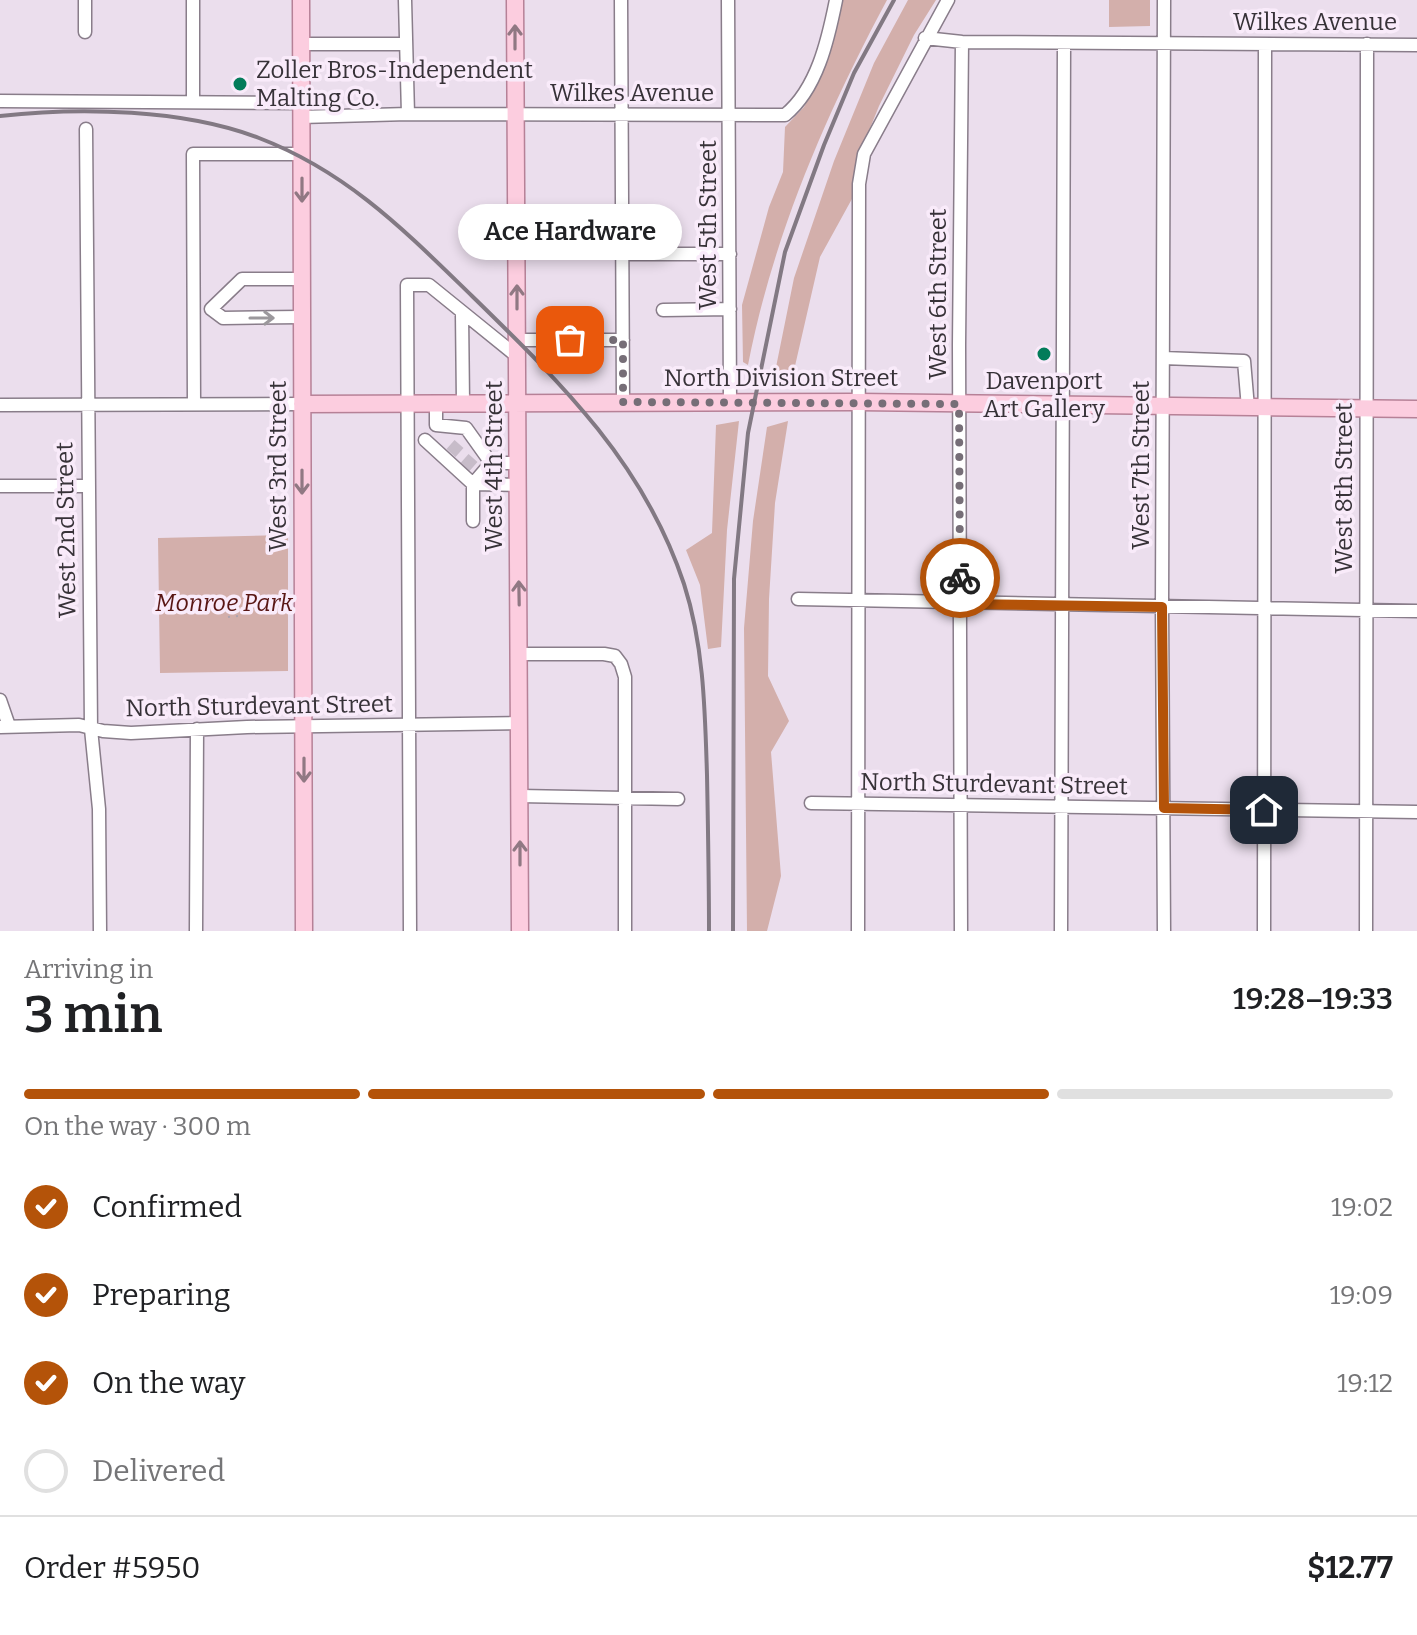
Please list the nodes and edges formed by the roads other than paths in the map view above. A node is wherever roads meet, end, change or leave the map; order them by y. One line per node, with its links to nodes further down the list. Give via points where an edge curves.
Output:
1 (85, 0): 11 (street)
2 (193, 0): 22 (street)
3 (301, 0): 16 (main road, West 3rd Street)
4 (405, 0): 17 (street)
5 (515, 0): 25 (main road, West 4th Street, one-way to 5)
6 (621, 0): 26 (street)
7 (728, 0): 27 (street, West 5th Street)
8 (836, 0): 27 (street, Wilkes Avenue, via 809,89 794,108 785,115)
9 (948, 0): 12 (street)
10 (1164, 0): 14 (street, West 7th Street)
11 (85, 32)
12 (925, 38): 13 (street, Wilkes Avenue); 46 (street, via 864,154 859,184)
13 (962, 42): 15 (street, Wilkes Avenue); 54 (street, West 6th Street)
14 (1164, 42): 15 (street, Wilkes Avenue); 18 (street, Wilkes Avenue); 41 (street, West 7th Street)
15 (1064, 43): 56 (street)
16 (301, 44): 17 (street); 23 (main road, West 3rd Street)
17 (405, 44): 24 (street)
18 (1265, 44): 19 (street, Wilkes Avenue); 42 (street)
19 (1367, 44): 20 (street, Wilkes Avenue); 60 (street, West 8th Street)
20 (1417, 45)
21 (0, 101): 22 (street, Wilkes Avenue)
22 (193, 102): 23 (street, Wilkes Avenue)
23 (301, 110): 24 (street, Wilkes Avenue); 29 (main road, West 3rd Street)
24 (408, 114): 25 (street, Wilkes Avenue)
25 (516, 114): 26 (street, Wilkes Avenue); 40 (main road, West 4th Street, one-way to 25)
26 (623, 115): 27 (street, Wilkes Avenue); 30 (street)
27 (729, 115): 31 (street, West 5th Street)
28 (86, 129): 51 (street, West 2nd Street)
29 (302, 154): 32 (main road, West 3rd Street, one-way to 32); 35 (street, via 193,154)
30 (623, 254): 31 (street); 39 (street)
31 (730, 254): 34 (street, West 5th Street)
32 (301, 279): 33 (street, via 242,279); 38 (main road, West 3rd Street)
33 (211, 309): 35 (street); 38 (street, one-way to 38, via 223,318)
34 (730, 309): 36 (street); 44 (street, West 5th Street)
35 (194, 310): 52 (street)
36 (663, 310)
37 (462, 314): 40 (street); 47 (street, via 429,285 407,285); 49 (street)
38 (301, 317): 53 (main road, West 3rd Street)
39 (623, 340): 40 (street); 45 (street)
40 (518, 348): 50 (main road, West 4th Street)
41 (1163, 358): 43 (street, via 1244,361); 57 (street, West 7th Street)
42 (1263, 383): 43 (street); 58 (street)
43 (1247, 384): 58 (street)
44 (730, 401): 45 (main road, North Division Street); 46 (main road, North Division Street)
45 (623, 402): 50 (main road, North Division Street)
46 (859, 402): 54 (main road, North Division Street); 75 (street)
47 (408, 403): 48 (main road, North Division Street); 53 (main road, North Division Street); 63 (street)
48 (436, 403): 49 (main road, North Division Street); 61 (street)
49 (463, 403): 50 (main road, North Division Street)
50 (517, 403): 68 (main road, West 4th Street)
51 (87, 404): 52 (street, North Division Street); 55 (street, North Division Street); 72 (street, West 2nd Street)
52 (194, 404): 53 (street, North Division Street)
53 (302, 404): 87 (main road, West 3rd Street, one-way to 87)
54 (959, 404): 56 (main road, North Division Street); 76 (street, West 6th Street)
55 (0, 405)
56 (1063, 406): 57 (main road, North Division Street); 77 (street)
57 (1163, 407): 58 (main road, North Division Street); 78 (street, West 7th Street)
58 (1255, 409): 60 (main road, North Division Street); 79 (street)
59 (1417, 409): 60 (main road, North Division Street)
60 (1366, 411): 80 (street, West 8th Street)
61 (436, 425): 62 (street); 64 (street)
62 (470, 433): 65 (street); 66 (street)
63 (408, 440): 64 (street); 85 (street)
64 (425, 440): 65 (street)
65 (452, 452): 66 (street)
66 (470, 461): 67 (street); 69 (street)
67 (491, 463): 68 (street); 69 (street)
68 (518, 463): 70 (main road, West 4th Street)
69 (473, 484): 70 (street); 73 (street)
70 (518, 485): 82 (main road, West 4th Street, one-way to 70)
71 (0, 486): 72 (street)
72 (87, 486): 88 (street, West 2nd Street)
73 (473, 521)
74 (798, 599): 75 (street)
75 (859, 601): 76 (street); 94 (street)
76 (961, 604): 77 (street); 95 (street, West 6th Street)
77 (1063, 605): 78 (street); 96 (street)
78 (1162, 607): 79 (street); 97 (street, West 7th Street)
79 (1264, 609): 80 (street); 98 (street)
80 (1366, 611): 81 (street); 99 (street, West 8th Street)
81 (1417, 611)
82 (519, 654): 84 (main road, West 4th Street); 91 (street, via 604,654 621,664)
83 (0, 700): 86 (street)
84 (520, 723): 85 (street, North Sturdevant Street); 90 (main road, West 4th Street)
85 (409, 725): 87 (street, North Sturdevant Street); 104 (street)
86 (4, 726): 88 (street, North Sturdevant Street)
87 (303, 726): 89 (street, North Sturdevant Street); 103 (main road, West 3rd Street, one-way to 103)
88 (91, 729): 89 (street, North Sturdevant Street); 101 (street, West 2nd Street, via 99,809)
89 (197, 729): 102 (street)
90 (520, 796): 91 (street); 105 (main road, West 4th Street, one-way to 90)
91 (625, 798): 92 (street); 106 (street)
92 (678, 799)
93 (811, 803): 94 (street, North Sturdevant Street)
94 (857, 803): 95 (street, North Sturdevant Street); 107 (street)
95 (961, 805): 96 (street, North Sturdevant Street); 108 (street, West 6th Street)
96 (1062, 807): 97 (street, North Sturdevant Street); 109 (street)
97 (1164, 808): 98 (street, North Sturdevant Street); 110 (street, West 7th Street)
98 (1264, 810): 99 (street, North Sturdevant Street); 111 (street)
99 (1366, 811): 100 (street, North Sturdevant Street); 112 (street, West 8th Street)
100 (1417, 812)
101 (100, 931)
102 (196, 931)
103 (304, 931)
104 (410, 931)
105 (520, 931)
106 (625, 931)
107 (858, 931)
108 (961, 931)
109 (1061, 931)
110 (1164, 931)
111 (1264, 931)
112 (1366, 931)

